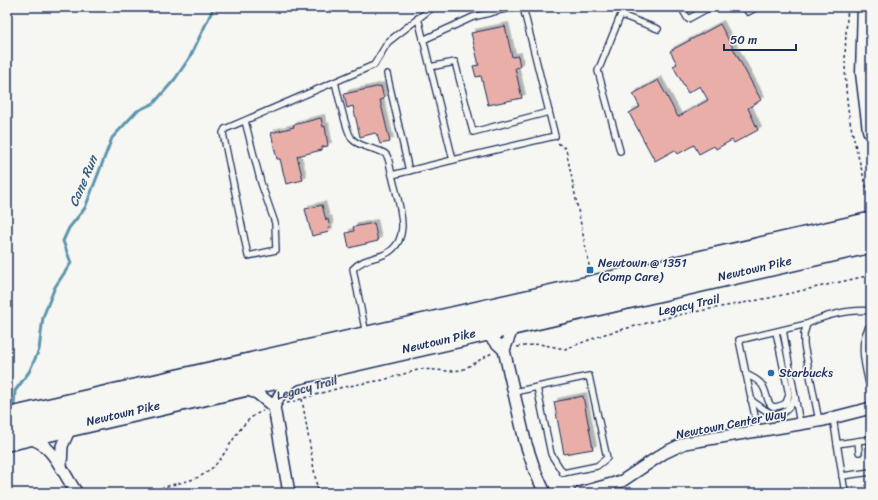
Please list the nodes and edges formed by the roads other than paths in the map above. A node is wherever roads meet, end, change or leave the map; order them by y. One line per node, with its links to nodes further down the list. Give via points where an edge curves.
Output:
1 (433, 7): 11 (lane)
2 (514, 7): 13 (lane, via 473,17)
3 (523, 7): 17 (lane)
4 (624, 7): 10 (lane)
5 (681, 7): 6 (lane, via 688,19)
6 (710, 7)
7 (746, 7): 8 (lane, via 748,12)
8 (757, 7)
9 (866, 7): 19 (main road, via 864,73)
10 (621, 15): 12 (lane); 20 (lane, via 598,71)
11 (418, 18): 13 (lane); 16 (lane, via 388,42 374,65)
12 (658, 29)
13 (423, 40): 14 (lane)
14 (430, 67): 17 (lane, via 455,62 473,132); 21 (lane)
15 (387, 74): 22 (lane)
16 (335, 82): 18 (lane); 23 (lane, via 347,132 352,140 369,149 383,152 387,156)
17 (549, 112): 21 (lane, via 555,136)
18 (245, 121): 18 (lane, via 226,129 223,133 248,256 276,250 275,223 261,183)
19 (871, 130)
20 (620, 151)
21 (453, 160): 22 (lane)
22 (409, 171): 23 (lane)
23 (392, 175): 33 (lane, via 403,226 402,235 390,252 358,263 353,269)
24 (871, 222): 33 (highway, Newtown Pike)
25 (871, 242): 27 (highway, Newtown Pike)
26 (871, 311): 28 (lane, via 858,310 817,319)
27 (514, 324): 31 (highway, Newtown Pike); 34 (street)
28 (807, 324): 30 (lane); 47 (lane, via 804,345)
29 (871, 324): 40 (lane, via 864,335 863,346)
30 (783, 330): 32 (lane); 41 (lane)
31 (484, 331): 34 (street); 35 (highway, Newtown Pike)
32 (776, 332): 36 (lane, via 739,340); 36 (lane, via 789,395 786,403 780,406 771,405 767,401 762,385)
33 (367, 339): 35 (highway, via 360,349 329,359); 46 (highway, Newtown Pike)
34 (504, 350): 39 (street)
35 (313, 371): 38 (highway, Newtown Pike); 43 (street, via 290,382)
36 (746, 374): 42 (lane)
37 (537, 387): 37 (lane, via 589,376 607,458 597,466 562,473 551,454); 39 (lane)
38 (232, 389): 43 (street, via 246,389 258,393); 49 (highway, Newtown Pike)
39 (514, 392): 62 (street, via 535,471)
40 (871, 393)
41 (795, 396): 42 (lane, via 789,409 779,414 768,412); 48 (lane)
42 (751, 400): 50 (lane)
43 (274, 407): 61 (street)
44 (871, 408): 45 (street, Newtown Center Way)
45 (833, 418): 47 (street, Newtown Center Way); 54 (lane)
46 (7, 420)
47 (819, 421): 48 (street, Newtown Center Way)
48 (800, 424): 50 (street, Newtown Center Way)
49 (71, 426): 51 (highway, Newtown Pike); 57 (street, via 62,446)
50 (758, 431): 63 (street, Newtown Center Way, via 685,443 622,481)
51 (14, 438): 57 (street, via 36,440 52,454)
52 (871, 439): 53 (lane); 55 (lane)
53 (858, 441): 54 (lane); 56 (lane)
54 (837, 444): 59 (lane)
55 (871, 450)
56 (859, 452)
57 (61, 467): 60 (street)
58 (871, 472): 59 (lane, via 860,471)
59 (842, 476): 64 (lane)
60 (77, 493)
61 (289, 493)
62 (545, 493)
63 (580, 493)
64 (845, 493)

